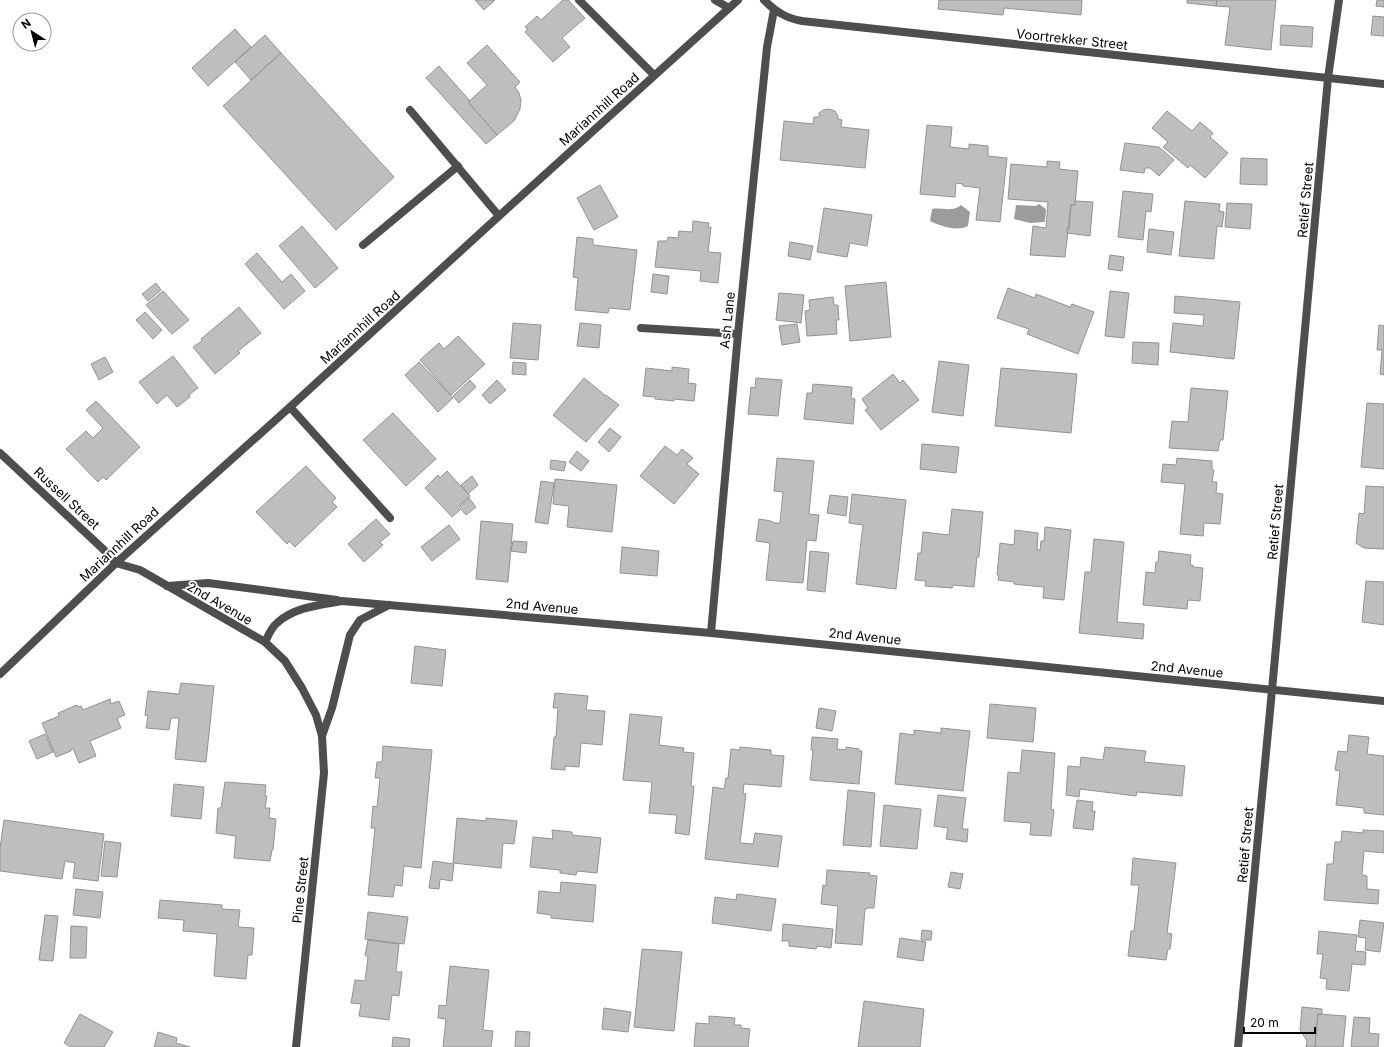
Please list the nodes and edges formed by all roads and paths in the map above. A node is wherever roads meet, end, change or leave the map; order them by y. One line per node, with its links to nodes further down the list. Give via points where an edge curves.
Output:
1 (579, 0): 8 (street)
2 (715, 0): 6 (street)
3 (738, 0): 6 (street, Mariannhill Road)
4 (764, 0): 7 (street, Voortrekker Street)
5 (1339, 0): 9 (street, Retief Street)
6 (729, 8): 8 (street, Mariannhill Road)
7 (774, 10): 9 (street, Voortrekker Street, via 791,19 802,21); 16 (street, Ash Lane, via 767,47)
8 (654, 75): 13 (street, Mariannhill Road)
9 (1328, 78): 10 (street, Voortrekker Street); 27 (street, Retief Street)
10 (1384, 84)
11 (410, 110): 12 (street)
12 (458, 166): 13 (street); 14 (street)
13 (499, 216): 17 (street, Mariannhill Road)
14 (363, 245)
15 (642, 328): 16 (street)
16 (738, 334): 24 (street, Ash Lane)
17 (290, 407): 19 (street); 20 (street, Mariannhill Road)
18 (0, 453): 20 (street, Russell Street)
19 (390, 518)
20 (116, 563): 21 (street, 2nd Avenue, via 140,570); 26 (street, Mariannhill Road)
21 (167, 586): 22 (street, 2nd Avenue, via 208,583); 25 (street, 2nd Avenue)
22 (342, 601): 23 (street, 2nd Avenue); 25 (street, 2nd Avenue, via 289,614 276,624)
23 (390, 605): 24 (street, 2nd Avenue); 29 (street, Pine Street, via 360,620 350,635 332,708)
24 (711, 633): 27 (street, 2nd Avenue)
25 (265, 642): 29 (street, Pine Street, via 285,661 302,688 316,715)
26 (0, 674)
27 (1272, 690): 28 (street, 2nd Avenue); 31 (street, Retief Street)
28 (1384, 701)
29 (322, 736): 30 (street, Pine Street, via 324,773)
30 (296, 1047)
31 (1238, 1047)

